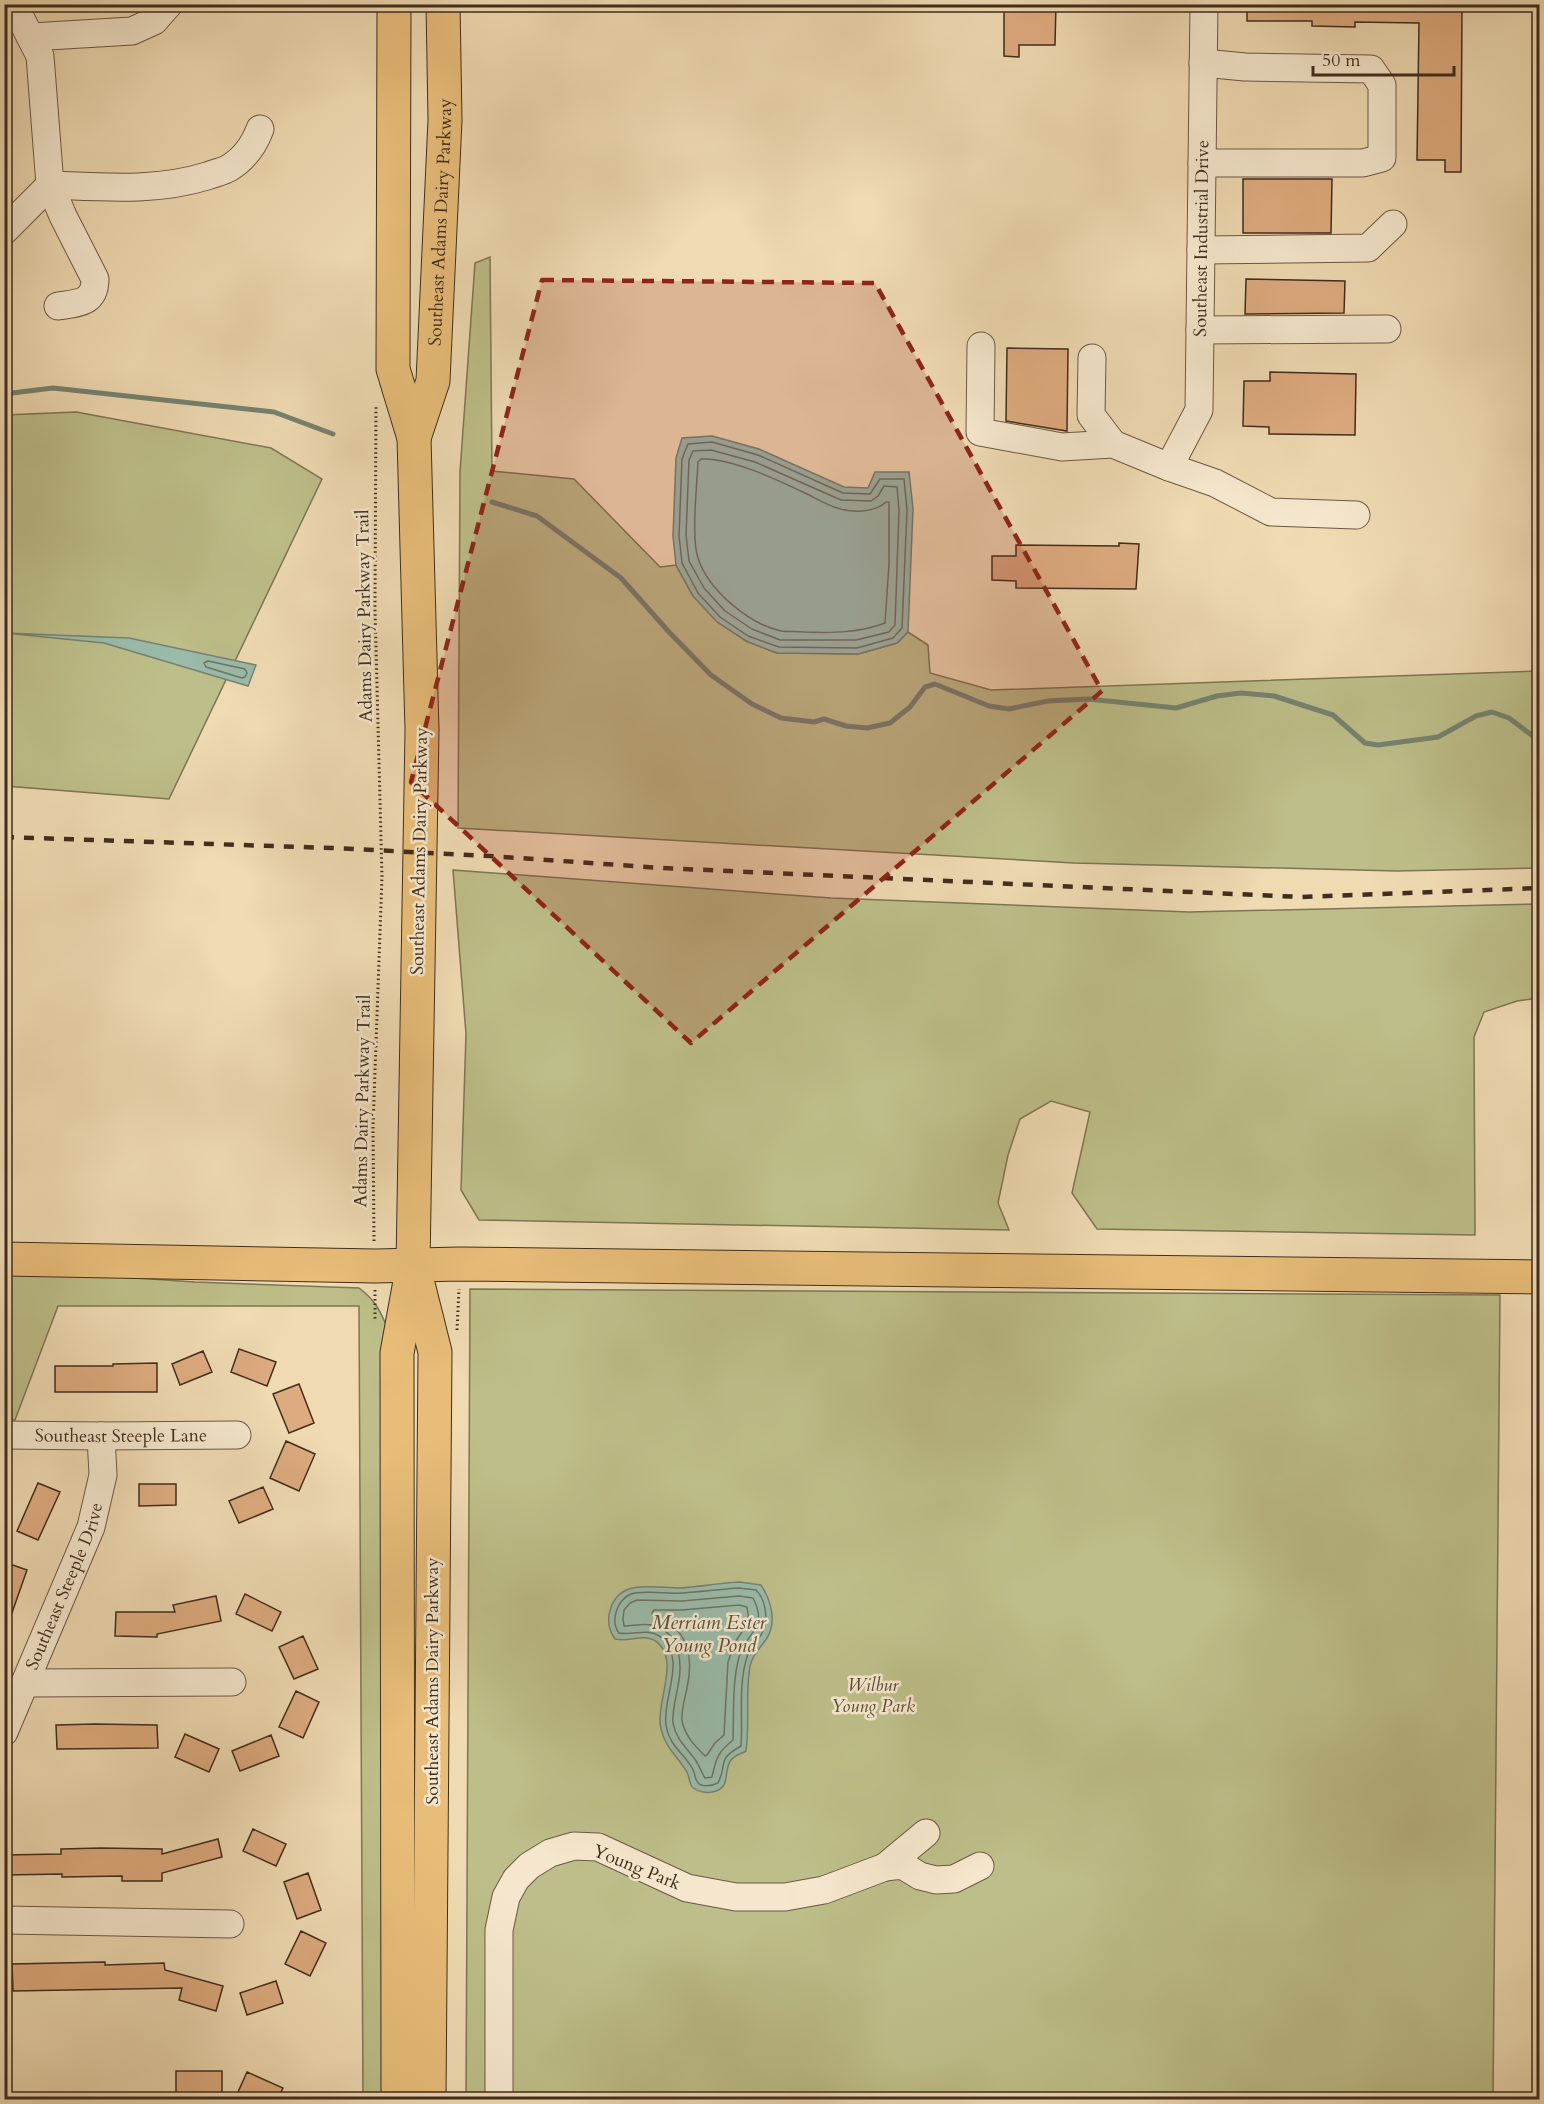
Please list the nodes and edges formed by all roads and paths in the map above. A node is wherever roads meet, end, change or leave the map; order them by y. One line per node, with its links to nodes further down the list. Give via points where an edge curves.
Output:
1 (169, 4): 6 (street, via 154,21 132,31)
2 (394, 4): 20 (main road, Southeast Adams Dairy Parkway, via 393,369)
3 (443, 4): 20 (main road, Southeast Adams Dairy Parkway, via 444,120 433,381)
4 (1204, 4): 7 (street, Southeast Industrial Drive)
5 (4, 10): 6 (street, via 19,15)
6 (31, 38): 10 (street, via 40,56)
7 (1203, 63): 9 (street, Southeast Industrial Drive); 9 (street, via 1371,69 1382,85 1382,158 1363,163)
8 (260, 129): 10 (street, via 244,157 228,169 196,179 153,186)
9 (1202, 163): 13 (street, Southeast Industrial Drive)
10 (50, 185): 12 (street); 14 (street, via 95,279 92,296 80,303)
11 (1393, 224): 13 (street, via 1368,248)
12 (4, 231)
13 (1201, 250): 16 (street, Southeast Industrial Drive)
14 (57, 306)
15 (1387, 329): 16 (street)
16 (1200, 330): 22 (street, Southeast Industrial Drive, via 1199,410)
17 (981, 346): 21 (street, via 980,432 1062,447)
18 (1092, 358): 21 (street, via 1091,415)
19 (376, 394): 24 (path, Adams Dairy Parkway Trail, via 375,609 382,877 373,1127)
20 (414, 438): 26 (main road, Southeast Adams Dairy Parkway, via 422,730)
21 (1113, 444): 22 (street)
22 (1169, 467): 23 (street, via 1215,483 1271,513)
23 (1356, 515)
24 (374, 1226)
25 (4, 1259): 26 (main road)
26 (413, 1265): 27 (main road); 39 (main road, Southeast Adams Dairy Parkway, via 397,1353); 40 (main road, Southeast Adams Dairy Parkway, via 435,1352)
27 (1539, 1277)
28 (4, 1435): 30 (street, Southeast Steeple Lane)
29 (237, 1435): 30 (street, Southeast Steeple Lane)
30 (101, 1436): 32 (street, Southeast Steeple Drive, via 103,1475 91,1527)
31 (232, 1682): 32 (street)
32 (25, 1683): 33 (street, Southeast Steeple Drive)
33 (4, 1732)
34 (926, 1833): 36 (street)
35 (980, 1866): 36 (street, Young Park, via 954,1879 936,1880 902,1865)
36 (885, 1867): 41 (street, Young Park, via 814,1892 785,1897 736,1897 687,1888 598,1848 574,1846 550,1853 516,1879 506,1897 499,1930)
37 (4, 1920): 38 (street)
38 (230, 1924)
39 (398, 2100)
40 (429, 2100)
41 (499, 2100)

